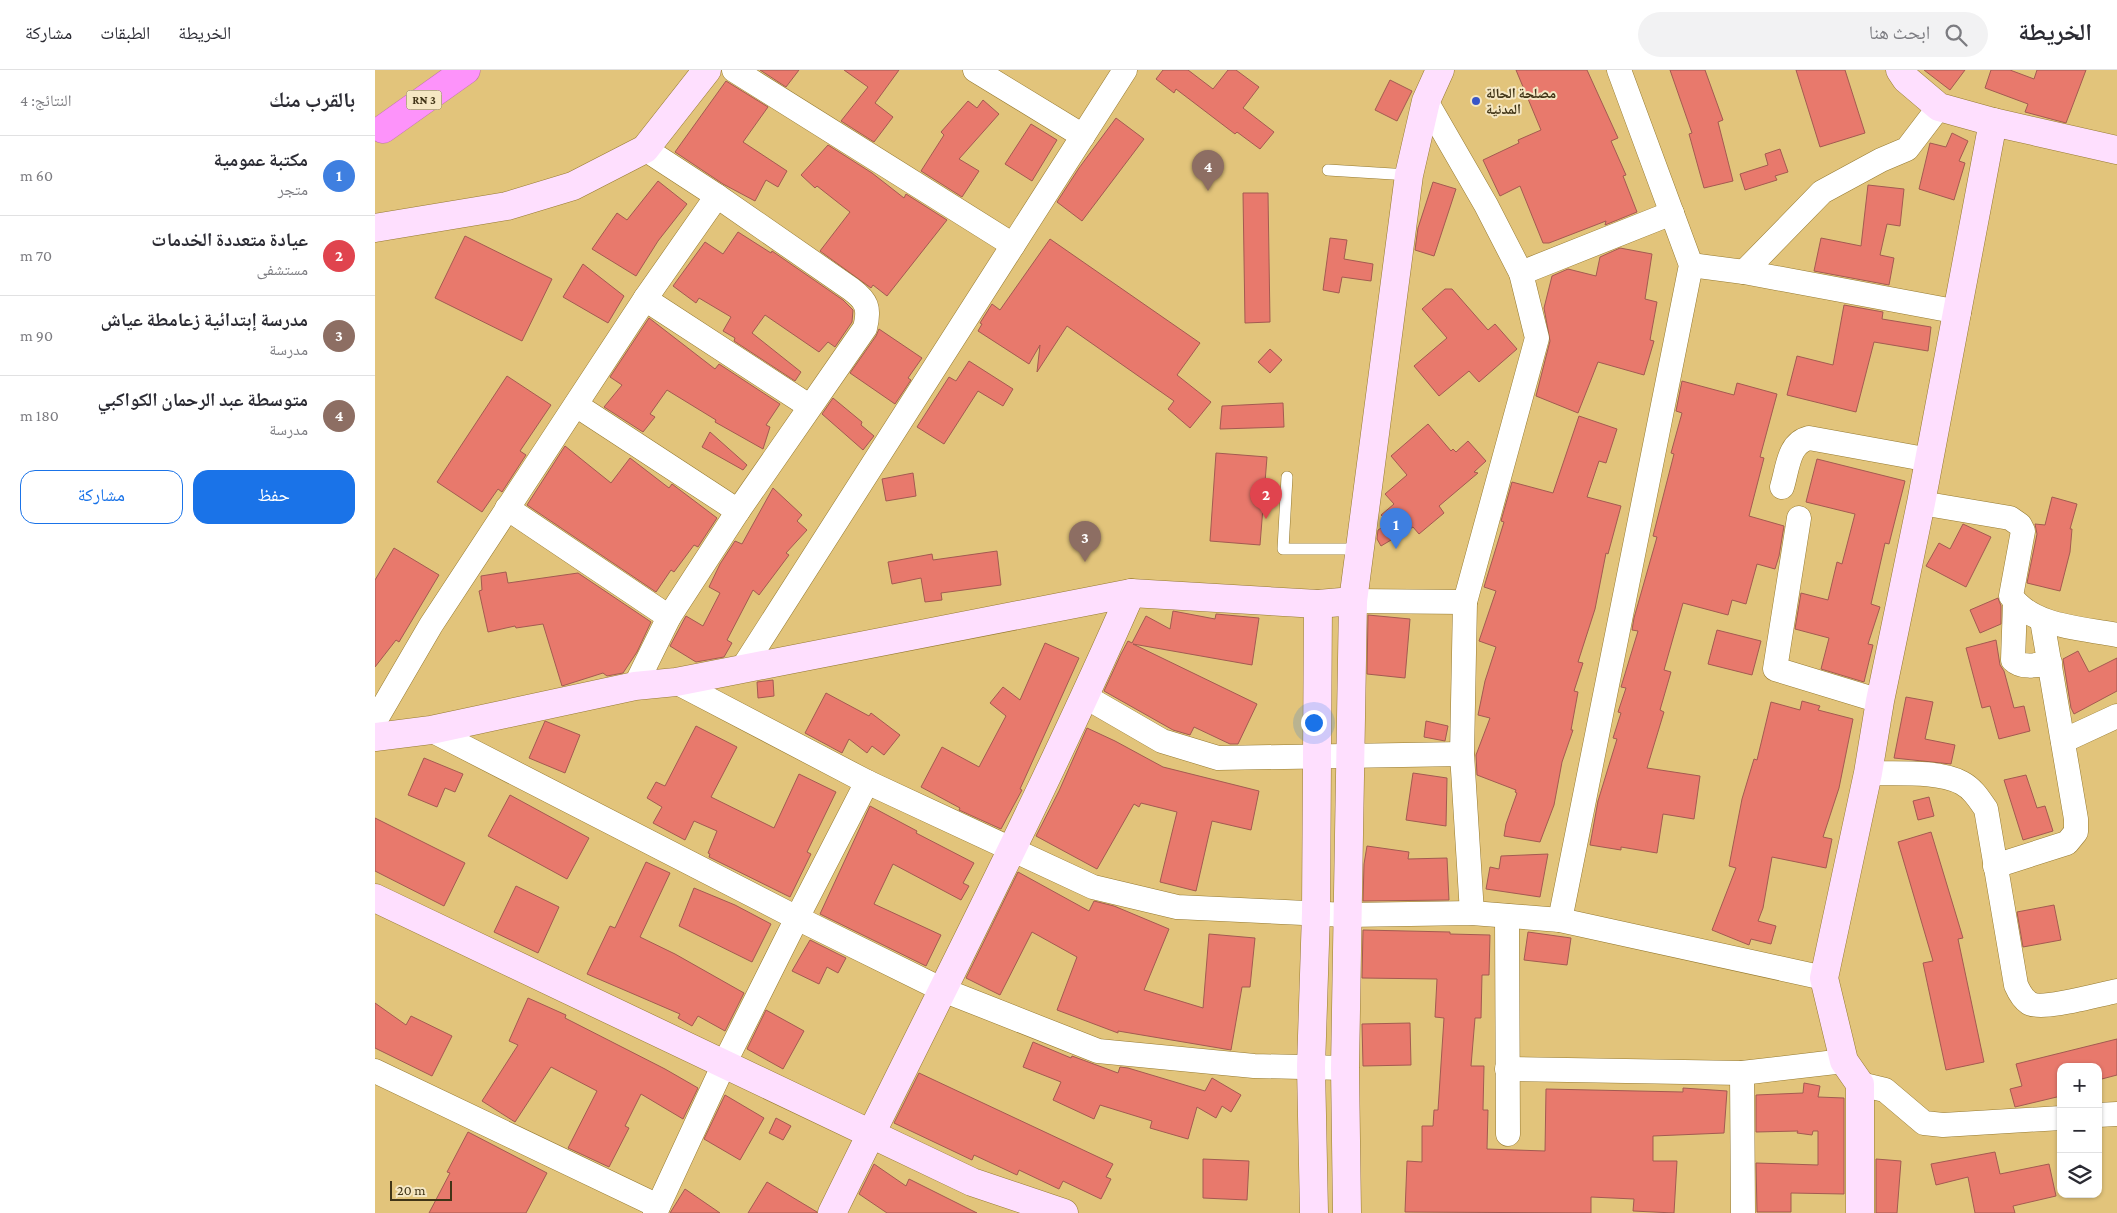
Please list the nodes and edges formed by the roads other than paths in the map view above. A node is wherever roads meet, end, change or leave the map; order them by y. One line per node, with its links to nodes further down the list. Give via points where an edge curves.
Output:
1 (444, 70): 2 (highway, RN 3, via 383,129)
2 (466, 70)
3 (707, 70): 14 (street)
4 (734, 70): 21 (street)
5 (975, 70): 13 (street)
6 (1125, 70): 13 (street)
7 (1440, 70): 10 (street)
8 (1619, 70): 19 (street)
9 (1900, 70): 11 (street)
10 (1426, 101): 17 (street); 24 (street)
11 (1939, 107): 12 (street); 23 (street, via 1907,149 1822,192)
12 (1993, 122): 15 (street); 26 (street)
13 (1083, 136): 21 (street)
14 (645, 148): 18 (street); 20 (street, via 573,186 507,206)
15 (2117, 150)
16 (1328, 170): 17 (lane)
17 (1409, 175): 36 (street)
18 (717, 196): 25 (street); 28 (street, via 851,289 867,307 865,328)
19 (1672, 213): 22 (street); 24 (street)
20 (375, 228)
21 (1013, 245): 46 (street)
22 (1691, 265): 23 (street); 69 (street)
23 (1744, 272): 26 (street)
24 (1521, 273): 39 (street, via 1537,338)
25 (645, 299): 27 (street); 28 (street)
26 (1959, 312): 29 (street)
27 (576, 405): 33 (street); 34 (street)
28 (809, 406): 34 (street)
29 (1929, 460): 31 (street, via 1809,438 1799,440 1793,448); 32 (street)
30 (1287, 477): 36 (lane, via 1283,549)
31 (1783, 487)
32 (1921, 503): 40 (street, via 2010,518 2020,525 2023,531 2011,596); 50 (street)
33 (507, 508): 42 (street); 52 (street, via 431,625)
34 (738, 511): 42 (street)
35 (1799, 518): 50 (street, via 1775,669)
36 (1358, 549): 38 (street)
37 (1131, 593): 41 (street); 46 (street); 49 (street)
38 (1353, 601): 39 (street); 41 (street); 57 (street)
39 (1465, 602): 56 (street)
40 (2015, 603): 43 (street); 45 (street, via 2013,660 2026,666)
41 (1318, 604): 58 (street)
42 (669, 618): 48 (street)
43 (2042, 620): 44 (street); 45 (street)
44 (2117, 635)
45 (2050, 663): 55 (street)
46 (742, 669): 47 (street)
47 (676, 682): 48 (street); 60 (street)
48 (635, 686): 53 (street)
49 (1086, 697): 58 (street, via 1162,741 1218,758); 61 (street)
50 (1880, 701): 59 (street)
51 (2117, 716): 55 (street)
52 (375, 721)
53 (431, 730): 54 (street); 68 (street)
54 (375, 737)
55 (2063, 742): 62 (street, via 2076,832 2067,843)
56 (1462, 754): 57 (street); 65 (street)
57 (1351, 755): 58 (street); 66 (street)
58 (1319, 756): 64 (street)
59 (1868, 773): 62 (street, via 1943,776 1962,783 1976,794 1986,809); 70 (street)
60 (867, 782): 61 (street); 68 (street)
61 (1013, 849): 64 (street, via 1093,887 1177,907); 71 (street)
62 (1995, 866): 72 (street, via 2016,985 2022,996 2031,1005 2046,1006)
63 (375, 898): 74 (street)
64 (1316, 913): 66 (street); 75 (street)
65 (1472, 913): 66 (street); 67 (street)
66 (1347, 915): 76 (street)
67 (1507, 916): 69 (street); 77 (street)
68 (797, 918): 71 (street); 74 (street)
69 (1560, 920): 70 (street)
70 (1824, 978): 73 (street)
71 (943, 990): 75 (street, via 1097,1051 1254,1066); 85 (street)
72 (2117, 991)
73 (1844, 1060): 79 (street); 80 (street)
74 (724, 1064): 85 (street); 86 (street)
75 (1311, 1067): 76 (street); 89 (street)
76 (1345, 1068): 90 (street)
77 (1507, 1069): 79 (street); 84 (street)
78 (375, 1071): 86 (street)
79 (1742, 1073): 91 (street)
80 (1860, 1084): 83 (street, via 1885,1090 1924,1123 1943,1125); 92 (street)
81 (2117, 1114): 82 (street)
82 (2102, 1115)
83 (2057, 1118)
84 (1508, 1134)
85 (870, 1135): 87 (street); 88 (street, via 972,1182)
86 (656, 1209)
87 (832, 1213)
88 (1063, 1213)
89 (1313, 1213)
90 (1347, 1213)
91 (1743, 1213)
92 (1860, 1213)

